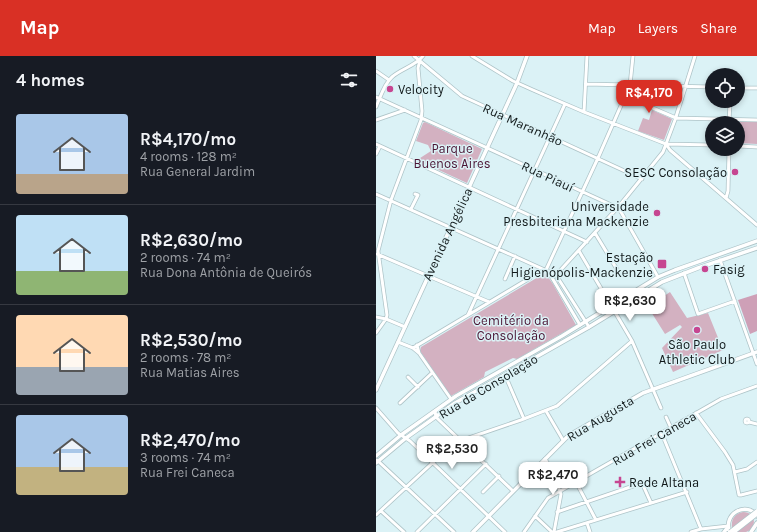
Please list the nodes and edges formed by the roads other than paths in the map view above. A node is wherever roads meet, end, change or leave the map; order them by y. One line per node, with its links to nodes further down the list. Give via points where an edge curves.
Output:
1 (414, 56): 8 (street, Rua Maranhão)
2 (423, 56): 8 (street)
3 (472, 56): 11 (street)
4 (527, 56): 11 (main road, Avenida Angélica)
5 (587, 56): 12 (street)
6 (633, 56): 13 (street)
7 (695, 56): 14 (street)
8 (420, 60): 10 (street); 27 (street, Rua Maranhão, via 462,96); 29 (street, via 418,68)
9 (376, 71): 10 (street)
10 (389, 80): 20 (street)
11 (517, 83): 22 (street); 27 (main road, Avenida Angélica)
12 (586, 84): 13 (street); 25 (street)
13 (630, 85): 14 (street); 18 (street)
14 (686, 87): 15 (street); 30 (street)
15 (705, 87)
16 (745, 88): 17 (street)
17 (757, 88)
18 (625, 96): 30 (street); 35 (street)
19 (376, 97): 20 (street)
20 (380, 98): 21 (street, Rua Piauí); 23 (street)
21 (393, 104): 24 (street, Rua Piauí); 26 (street)
22 (565, 104): 25 (street); 36 (street)
23 (376, 107)
24 (405, 110): 26 (street); 29 (street, Rua Piauí)
25 (584, 112): 35 (street)
26 (393, 114): 31 (street)
27 (502, 115): 36 (street, Rua Maranhão); 44 (main road, Avenida Angélica)
28 (376, 116): 31 (street)
29 (422, 118): 44 (street, Rua Piauí); 48 (street)
30 (676, 118): 32 (street); 38 (street)
31 (378, 119)
32 (705, 120)
33 (745, 120): 34 (street)
34 (757, 120)
35 (614, 124): 38 (street); 49 (street)
36 (550, 136): 49 (street, Rua Maranhão); 50 (street)
37 (376, 144): 41 (street)
38 (666, 144): 39 (street); 45 (street); 51 (street, via 662,155)
39 (671, 144): 40 (street); 45 (street)
40 (705, 145)
41 (380, 146): 46 (street); 48 (street)
42 (745, 146): 43 (street)
43 (757, 146)
44 (487, 147): 50 (street, Rua Piauí); 52 (main road, Avenida Angélica)
45 (669, 149): 56 (street)
46 (376, 154)
47 (729, 156): 56 (street)
48 (406, 158): 52 (street); 57 (street)
49 (598, 158): 51 (street, Rua Maranhão); 53 (street)
50 (535, 170): 53 (street, Rua Piauí); 60 (street)
51 (642, 179): 58 (street)
52 (469, 188): 60 (street); 62 (main road, Avenida Angélica)
53 (583, 192): 58 (street, Rua Piauí); 63 (street)
54 (376, 194): 57 (street)
55 (415, 194): 59 (street, via 418,195)
56 (726, 198): 61 (street)
57 (391, 200): 59 (street); 70 (street)
58 (618, 208): 64 (street); 78 (street)
59 (411, 209): 62 (street)
60 (517, 210): 63 (street); 68 (street)
61 (757, 225)
62 (450, 227): 68 (street); 76 (main road, Avenida Angélica)
63 (565, 231): 66 (street); 73 (street)
64 (595, 233): 66 (street); 74 (street)
65 (757, 241): 78 (main road, Rua da Consolação)
66 (587, 242): 69 (street)
67 (757, 248): 72 (main road, Rua da Consolação)
68 (500, 249): 71 (street); 81 (street)
69 (579, 251): 77 (street); 84 (street)
70 (377, 254): 76 (street); 90 (street)
71 (515, 256): 73 (street); 80 (street)
72 (720, 260): 75 (main road, Rua da Consolação); 82 (street)
73 (547, 271): 77 (street); 87 (street)
74 (618, 271)
75 (684, 273): 82 (street, via 698,314); 86 (main road, Rua da Consolação, via 662,282)
76 (428, 275): 81 (street); 93 (main road, Avenida Angélica)
77 (556, 275): 85 (street)
78 (658, 277): 84 (main road, Rua da Consolação)
79 (530, 278): 83 (street)
80 (505, 279)
81 (477, 297): 83 (street); 88 (street)
82 (735, 301): 101 (street)
83 (489, 302): 88 (street)
84 (612, 306): 86 (street); 91 (main road, Rua da Consolação)
85 (576, 308): 87 (street); 91 (street)
86 (615, 311): 94 (main road, Rua da Consolação); 96 (street)
87 (573, 314): 92 (street)
88 (468, 315): 98 (street)
89 (376, 317): 90 (street)
90 (386, 319): 93 (street); 95 (street)
91 (585, 322): 92 (main road, Rua da Consolação); 94 (street)
92 (580, 325): 102 (main road, Rua da Consolação)
93 (405, 327): 97 (main road, Avenida Angélica)
94 (589, 327): 104 (main road, Rua da Consolação)
95 (376, 333)
96 (632, 341): 110 (street); 117 (street, via 560,404)
97 (398, 342): 99 (street); 111 (main road, Avenida Angélica)
98 (418, 345): 99 (street); 100 (street)
99 (413, 348): 100 (street)
100 (419, 353): 105 (street)
101 (755, 353): 103 (street); 110 (main road, Rua Augusta)
102 (517, 362): 104 (main road); 112 (main road, Rua da Consolação)
103 (757, 364)
104 (520, 366): 106 (main road, Rua da Consolação)
105 (432, 373): 109 (street); 112 (street)
106 (505, 375): 119 (main road, Rua da Consolação); 121 (street)
107 (408, 377): 109 (street)
108 (757, 386): 118 (street, Rua Frei Caneca, via 724,397)
109 (418, 387): 113 (street)
110 (653, 389): 115 (street); 129 (main road, Rua Augusta)
111 (376, 390)
112 (451, 399): 116 (main road, Rua da Consolação)
113 (400, 403)
114 (376, 408): 126 (street)
115 (661, 408)
116 (435, 411): 119 (street); 126 (main road, Rua da Consolação)
117 (546, 411): 121 (street); 129 (street)
118 (696, 414): 124 (street, Rua Frei Caneca); 136 (street, via 725,452)
119 (436, 417): 127 (main road, Rua da Consolação); 128 (street)
120 (666, 417): 124 (street)
121 (524, 419): 128 (street)
122 (749, 422): 123 (street)
123 (756, 423)
124 (671, 428): 125 (street, Rua Frei Caneca)
125 (662, 434): 138 (street, Rua Frei Caneca); 145 (street)
126 (402, 435): 127 (street); 130 (main road, Rua da Consolação)
127 (406, 438): 132 (main road, Rua da Consolação); 133 (street)
128 (461, 440): 133 (street); 135 (street)
129 (563, 440): 131 (main road, Rua Augusta)
130 (376, 456)
131 (545, 459): 141 (main road, Rua Augusta); 142 (street)
132 (377, 461): 139 (street)
133 (433, 462): 139 (street); 140 (street)
134 (757, 462): 136 (street, via 747,470)
135 (486, 464): 137 (street); 140 (street)
136 (735, 472): 143 (street, via 739,495)
137 (498, 476): 141 (street); 144 (street)
138 (576, 482): 142 (street, Rua Frei Caneca); 146 (street)
139 (406, 487): 150 (street); 153 (street)
140 (461, 489): 153 (street); 156 (street)
141 (513, 491): 156 (main road, Rua Augusta)
142 (560, 491): 152 (street); 157 (street, Rua Frei Caneca, via 548,498)
143 (757, 491)
144 (483, 492)
145 (687, 492): 147 (street); 162 (street)
146 (587, 502): 147 (street, via 642,483); 152 (street); 158 (street)
147 (651, 503): 158 (street)
148 (757, 507): 149 (main road)
149 (752, 510): 155 (main road); 161 (main road, via 736,512)
150 (381, 511): 154 (street); 163 (street)
151 (757, 511): 174 (main road, bridge)
152 (557, 512): 169 (street)
153 (435, 514): 164 (street); 165 (street)
154 (376, 515)
155 (757, 515): 175 (main road, bridge)
156 (489, 516): 166 (main road, Rua Augusta); 167 (street)
157 (535, 516): 168 (street, Rua Frei Caneca); 169 (street)
158 (596, 520): 159 (street)
159 (587, 523): 170 (street); 171 (street)
160 (757, 523): 176 (main road)
161 (728, 526): 162 (street); 173 (main road); 174 (main road)
162 (701, 529): 172 (street)
163 (404, 532)
164 (418, 532)
165 (454, 532)
166 (473, 532)
167 (506, 532)
168 (524, 532)
169 (553, 532)
170 (557, 532)
171 (590, 532)
172 (691, 532)
173 (724, 532)
174 (730, 532)
175 (734, 532)
176 (751, 532)

